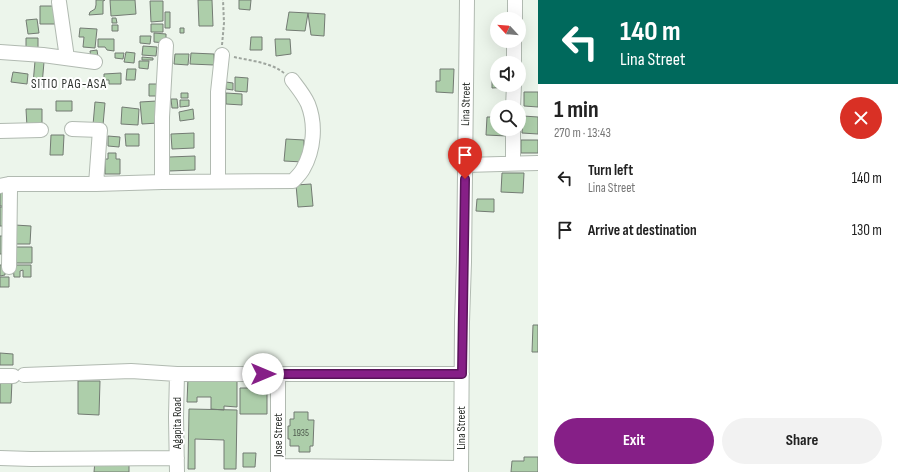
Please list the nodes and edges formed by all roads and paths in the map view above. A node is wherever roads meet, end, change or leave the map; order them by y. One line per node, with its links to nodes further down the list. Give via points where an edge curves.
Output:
1 (223, 0): 8 (path)
2 (467, 0): 18 (street, Lina Street)
3 (515, 0): 5 (street)
4 (59, 2): 9 (street)
5 (515, 12)
6 (166, 45): 20 (street)
7 (0, 52): 9 (street)
8 (222, 55): 11 (path, via 265,64); 19 (street, via 218,92)
9 (67, 58): 10 (street)
10 (95, 62)
11 (292, 80): 19 (street, via 307,103 312,117 310,151 303,169 293,181)
12 (72, 129): 21 (street, via 100,130)
13 (41, 130): 14 (street)
14 (0, 131)
15 (513, 136): 16 (street)
16 (512, 163): 17 (street); 18 (street)
17 (538, 163)
18 (471, 165): 26 (street, Lina Street)
19 (218, 181): 20 (street)
20 (162, 182): 21 (street)
21 (96, 184): 22 (street)
22 (5, 185): 23 (street, via 10,190)
23 (9, 267)
24 (177, 374): 25 (street); 27 (street, via 131,371); 29 (street, Agapita Road)
25 (278, 374): 26 (street); 30 (street, Jose Street)
26 (462, 374): 31 (street, Lina Street)
27 (12, 376)
28 (0, 458): 29 (street)
29 (177, 458): 32 (street, Agapita Road)
30 (278, 469): 31 (street)
31 (461, 470)
32 (177, 472)

